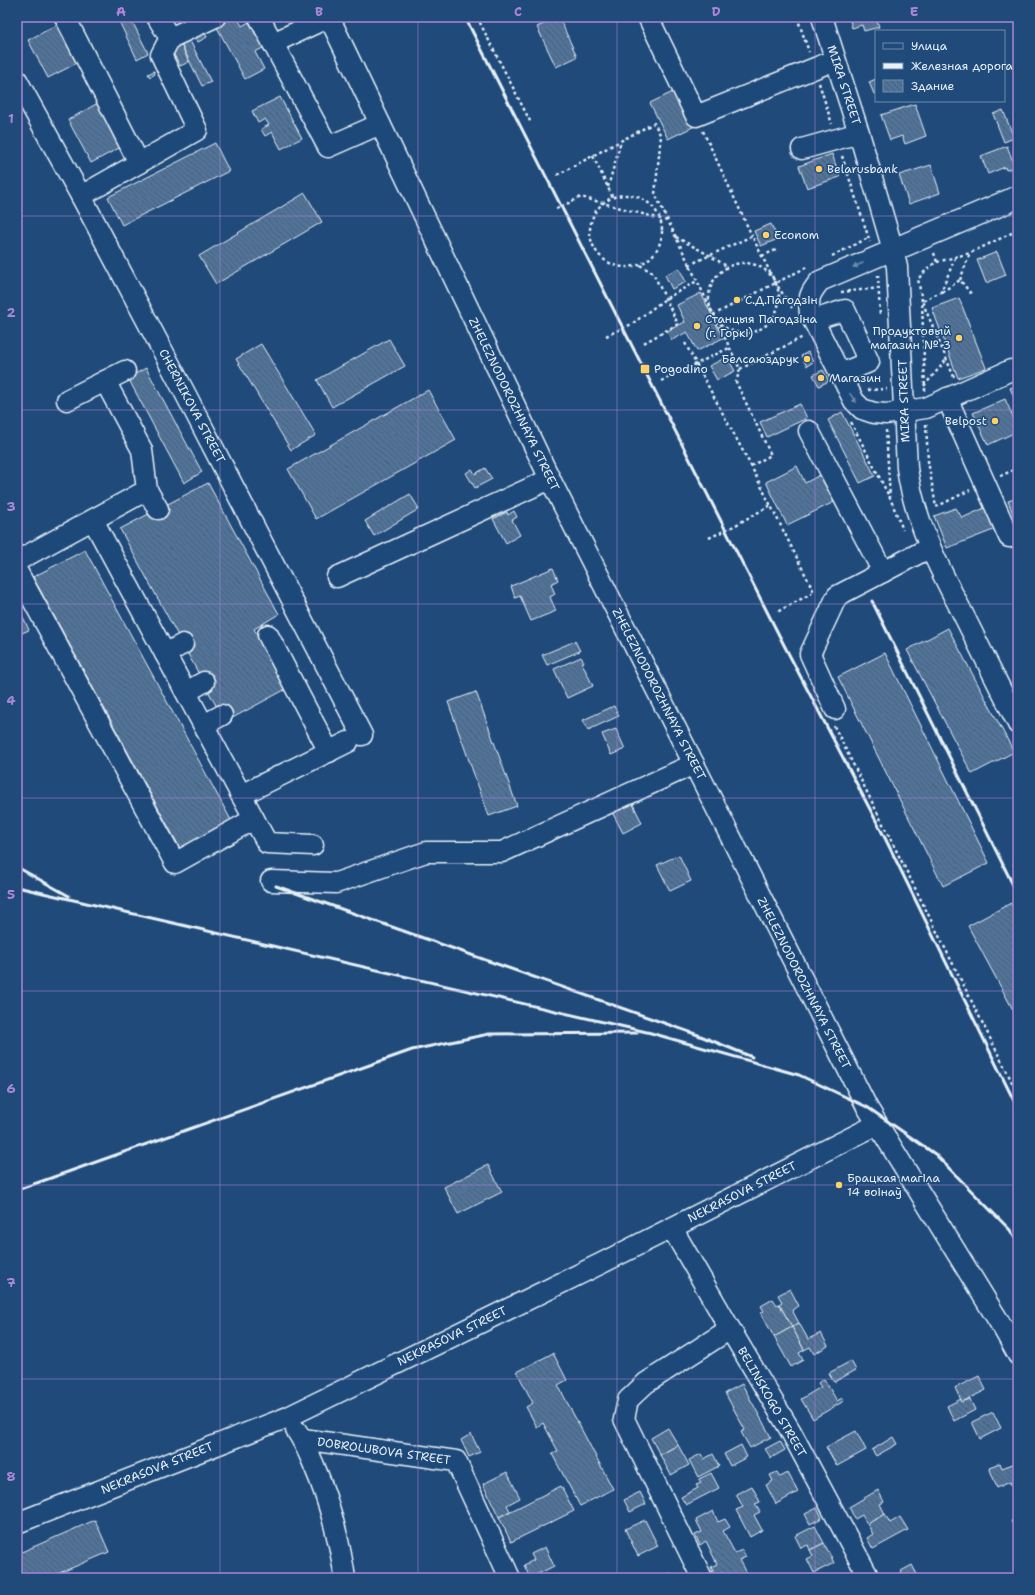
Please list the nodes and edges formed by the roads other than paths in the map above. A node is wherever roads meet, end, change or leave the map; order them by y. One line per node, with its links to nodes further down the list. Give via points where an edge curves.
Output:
1 (66, 17): 15 (street)
2 (157, 17): 8 (street)
3 (215, 17): 8 (street)
4 (259, 17): 9 (street)
5 (329, 17): 9 (street); 12 (street, ZHELEZNODOROZHNAYA STREET)
6 (648, 17): 10 (street, via 696,116)
7 (822, 17): 10 (street, MIRA STREET)
8 (170, 38): 15 (street, via 161,55 197,130)
9 (273, 43): 12 (street, via 328,147)
10 (835, 60): 13 (street, MIRA STREET)
11 (17, 80): 16 (street, CHERNIKOVA STREET)
12 (380, 124): 28 (street, ZHELEZNODOROZHNAYA STREET)
13 (859, 133): 14 (street); 18 (street, MIRA STREET)
14 (802, 149)
15 (139, 163): 16 (street)
16 (81, 196): 47 (street, CHERNIKOVA STREET, via 186,395 355,739)
17 (1018, 197): 18 (main road)
18 (894, 250): 19 (street, one-way to 19, via 820,281 808,301); 26 (street, MIRA STREET, via 899,286)
19 (810, 328): 22 (street); 22 (street, via 845,310 869,362)
20 (1011, 370): 24 (street)
21 (125, 371): 23 (street)
22 (840, 374): 26 (street, one-way to 26, via 854,402 862,409 886,414)
23 (105, 381): 25 (street); 29 (street, via 142,450)
24 (954, 395): 26 (street, via 926,408); 32 (street)
25 (67, 400)
26 (904, 410): 33 (street, MIRA STREET, via 906,462 910,487)
27 (809, 431): 36 (street)
28 (550, 479): 37 (street); 48 (street, ZHELEZNODOROZHNAYA STREET)
29 (147, 490): 30 (street); 31 (street)
30 (158, 509)
31 (93, 520): 34 (street); 40 (street)
32 (1009, 537)
33 (929, 548): 36 (street); 45 (street, MIRA STREET)
34 (17, 561)
35 (17, 571): 50 (street, via 175,862)
36 (883, 572): 43 (street, via 837,596 810,654)
37 (337, 577)
38 (268, 635): 47 (street)
39 (183, 644): 40 (street)
40 (165, 654): 42 (street)
41 (204, 682): 42 (street)
42 (186, 692): 46 (street)
43 (833, 714)
44 (222, 715): 46 (street)
45 (1018, 724)
46 (204, 725): 49 (street)
47 (329, 752): 49 (street)
48 (694, 764): 52 (street, via 502,852 426,852 336,883); 53 (street, ZHELEZNODOROZHNAYA STREET)
49 (241, 795): 50 (street)
50 (254, 819): 51 (street, via 267,843)
51 (313, 845)
52 (271, 881)
53 (876, 1124): 54 (street, NEKRASOVA STREET); 56 (street, ZHELEZNODOROZHNAYA STREET)
54 (672, 1228): 55 (street, BELINSKOGO STREET); 57 (street, NEKRASOVA STREET)
55 (730, 1329): 62 (street, via 646,1383 628,1400 624,1419); 63 (street, BELINSKOGO STREET, via 790,1430)
56 (1018, 1355)
57 (288, 1417): 58 (street); 59 (street, NEKRASOVA STREET)
58 (303, 1439): 60 (street, via 324,1489 340,1545); 61 (street, DOBROLUBOVA STREET, via 456,1461)
59 (17, 1523)
60 (346, 1578)
61 (510, 1578)
62 (702, 1578)
63 (869, 1578)

